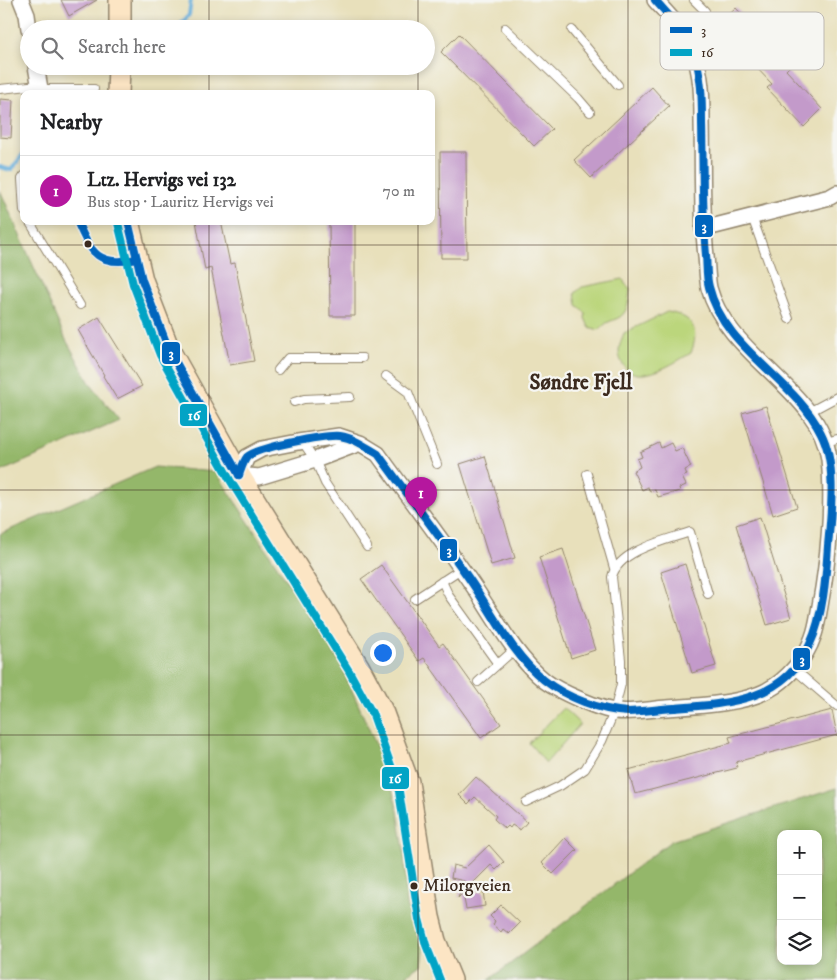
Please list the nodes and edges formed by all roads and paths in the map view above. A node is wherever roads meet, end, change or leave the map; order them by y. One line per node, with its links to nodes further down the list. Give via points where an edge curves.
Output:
1 (21, 0): 7 (street)
2 (120, 0): 8 (main road)
3 (656, 0): 6 (street)
4 (694, 0): 5 (lane)
5 (705, 11)
6 (666, 12)
7 (28, 20)
8 (120, 20)
9 (505, 28): 19 (lane)
10 (572, 30): 14 (lane)
11 (699, 70): 25 (street)
12 (38, 75): 16 (street)
13 (119, 75): 18 (main road)
14 (618, 85)
15 (0, 89): 16 (lane)
16 (40, 89): 17 (lane)
17 (94, 89)
18 (118, 90)
19 (590, 112)
20 (837, 194): 21 (street)
21 (752, 217): 25 (street); 28 (lane)
22 (31, 225): 27 (lane)
23 (78, 225): 26 (lane, via 86,245 99,257 119,263)
24 (129, 225): 26 (main road)
25 (703, 229): 35 (street, via 709,288 722,318)
26 (136, 259): 42 (main road, via 169,350)
27 (80, 305)
28 (789, 319)
29 (362, 358): 30 (lane, via 288,358)
30 (278, 370)
31 (386, 376): 40 (lane, via 408,392)
32 (350, 397): 34 (lane)
33 (837, 398): 35 (lane)
34 (294, 402)
35 (809, 412): 37 (street)
36 (302, 441): 38 (street, via 339,436); 39 (lane); 42 (street, via 262,449 247,456)
37 (831, 441): 51 (street, via 829,524 823,588 813,638)
38 (360, 444): 39 (street); 45 (street, via 378,454)
39 (315, 460): 42 (street, via 259,477); 43 (lane, via 325,483)
40 (437, 464)
41 (587, 474): 44 (lane)
42 (239, 475): 56 (main road, via 358,666 382,711 408,782 429,917)
43 (367, 547)
44 (614, 568): 47 (lane, via 631,553 690,532); 54 (lane, via 612,577 621,684)
45 (461, 569): 46 (lane); 49 (street)
46 (442, 581): 48 (lane); 50 (lane, via 449,596)
47 (708, 594)
48 (414, 599)
49 (515, 650): 50 (lane); 54 (street, via 546,682)
50 (498, 664): 52 (lane)
51 (794, 669): 53 (lane); 54 (street, via 761,694 689,707)
52 (478, 682)
53 (837, 706)
54 (614, 712): 55 (lane, via 584,769 560,786)
55 (526, 802)
56 (451, 980)

